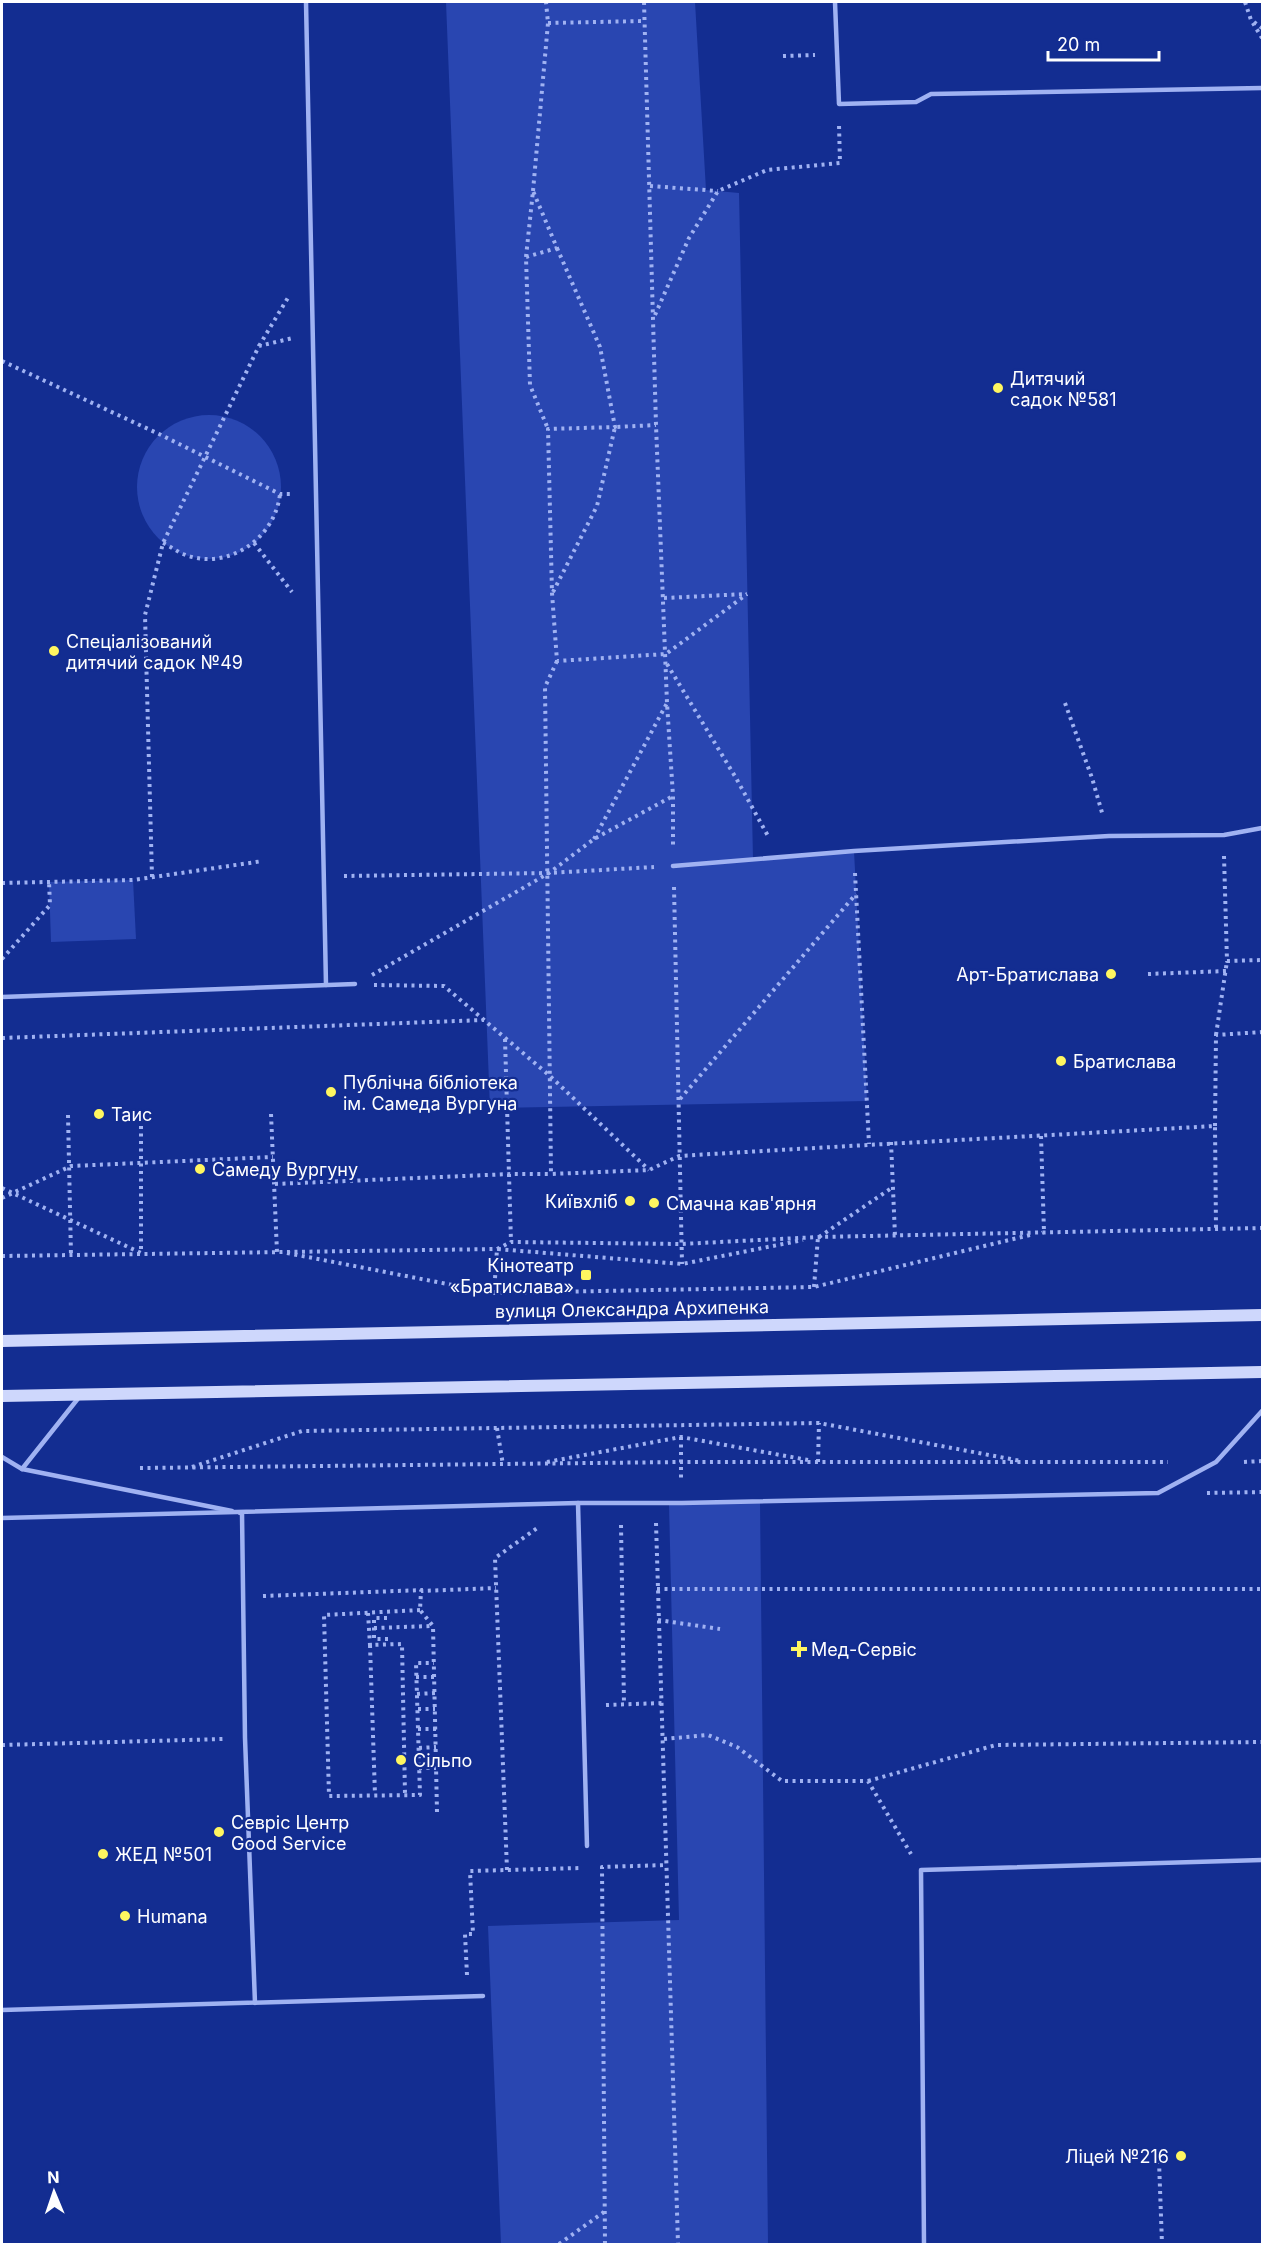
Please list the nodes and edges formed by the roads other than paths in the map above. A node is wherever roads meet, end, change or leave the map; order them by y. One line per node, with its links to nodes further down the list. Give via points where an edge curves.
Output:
1 (306, 2): 7 (lane)
2 (835, 2): 3 (lane, via 839,104 916,102 931,94)
3 (1263, 88)
4 (1263, 828): 5 (lane, via 1224,835 1109,836)
5 (673, 866)
6 (355, 984): 7 (lane)
7 (326, 985): 8 (lane)
8 (2, 998)
9 (1263, 1315): 10 (main road, вулиця Олександра Архипенка)
10 (2, 1341)
11 (1263, 1372): 12 (main road)
12 (81, 1394): 13 (main road); 16 (lane)
13 (2, 1396)
14 (1263, 1411): 17 (lane, via 1216,1462 1158,1493)
15 (2, 1457): 16 (lane)
16 (22, 1469): 18 (lane)
17 (578, 1503): 18 (lane); 20 (lane)
18 (242, 1513): 19 (lane); 23 (lane)
19 (2, 1518)
20 (587, 1846)
21 (1263, 1860): 25 (lane, via 921,1870)
22 (483, 1996): 23 (lane)
23 (255, 2003): 24 (lane)
24 (2, 2010)
25 (924, 2244)

